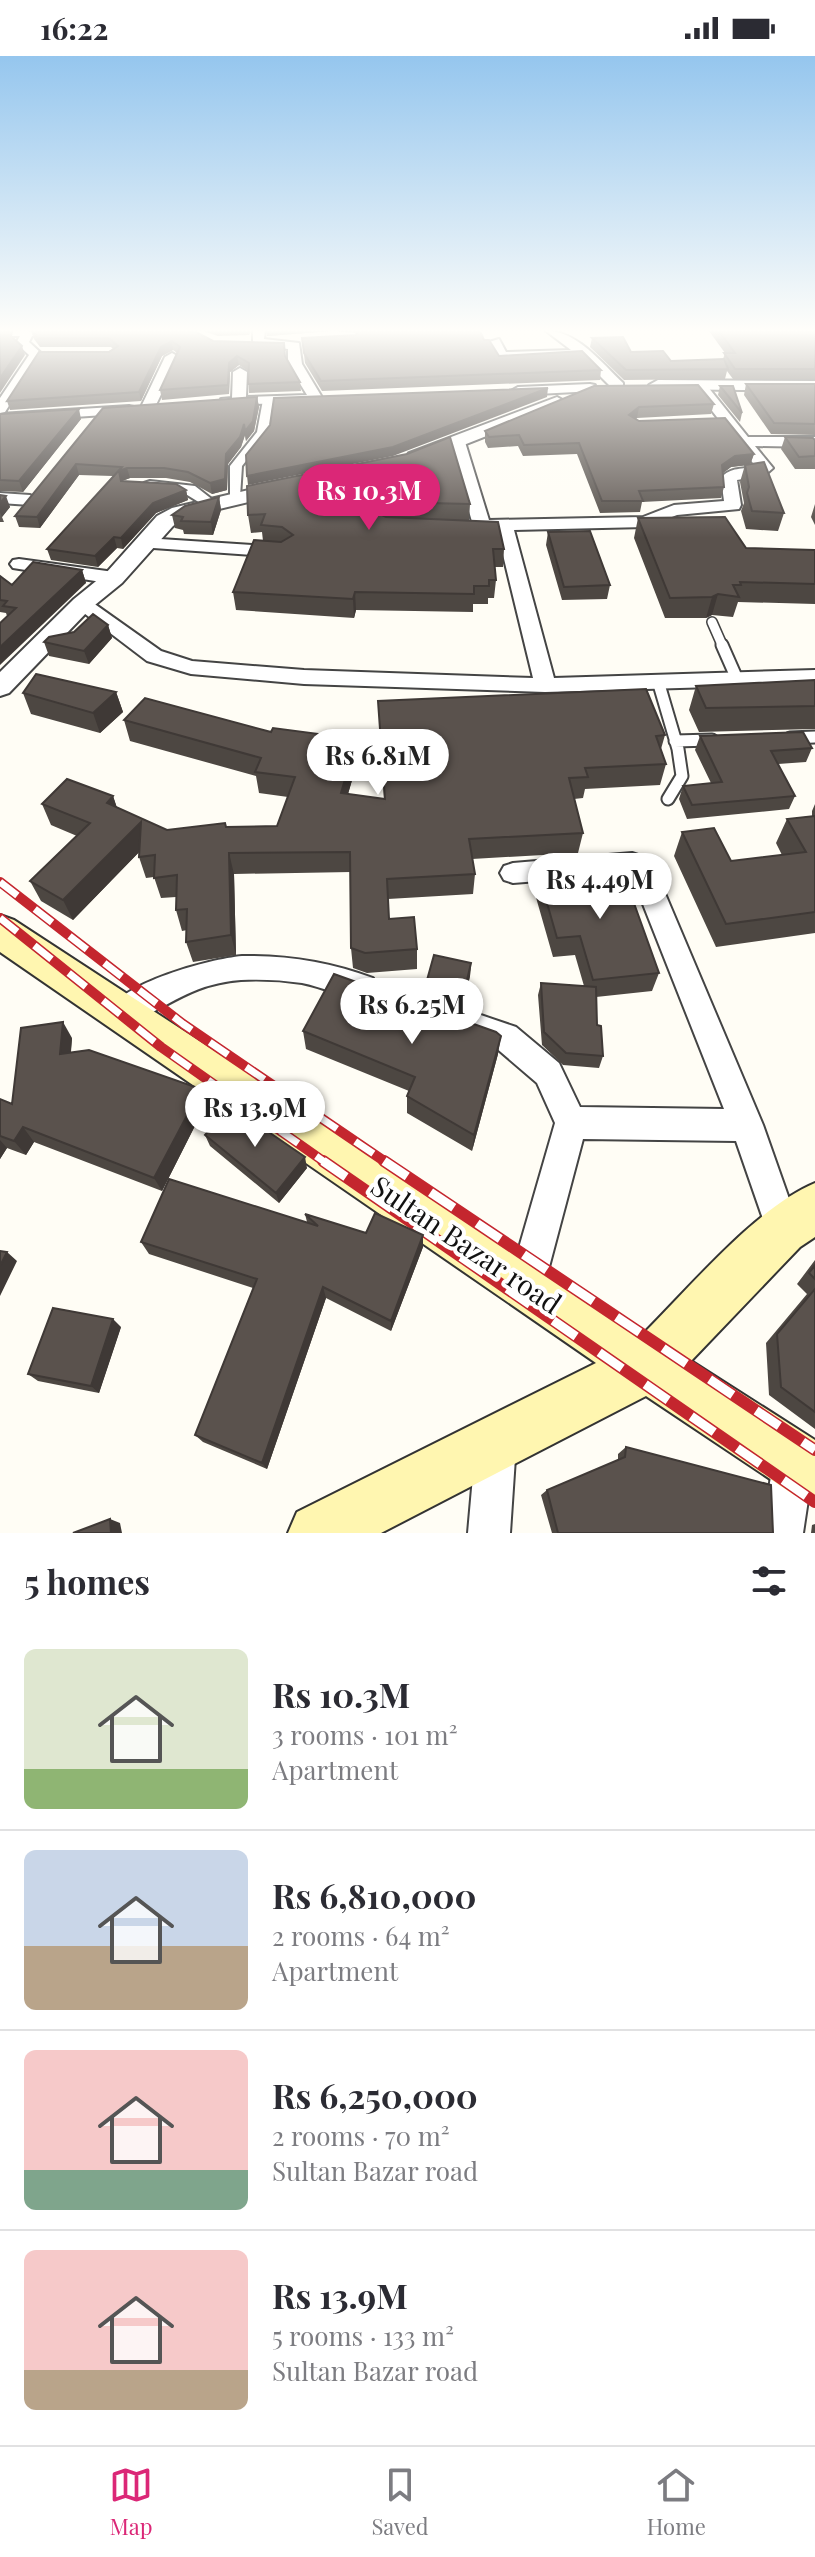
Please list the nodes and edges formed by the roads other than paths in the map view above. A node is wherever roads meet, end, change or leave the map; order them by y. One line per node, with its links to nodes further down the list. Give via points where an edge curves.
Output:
1 (158, 400): 8 (street, via 155,409 94,419)
2 (268, 400): 3 (street); 6 (street); 15 (street, via 263,432 236,466)
3 (272, 400)
4 (561, 400): 10 (street)
5 (707, 400): 9 (street, via 719,422)
6 (239, 401): 7 (street)
7 (209, 404)
8 (0, 418)
9 (740, 441): 11 (street); 19 (street, via 765,468 729,478 733,505 674,510 646,522)
10 (457, 442): 12 (street); 19 (street, via 473,527)
11 (815, 442)
12 (399, 464)
13 (309, 482): 15 (street)
14 (130, 486): 17 (street, via 186,487)
15 (234, 497): 17 (street)
16 (0, 498): 18 (street, via 35,494)
17 (210, 504): 20 (street, via 179,512)
18 (13, 519)
19 (504, 525): 30 (street)
20 (145, 543): 21 (street); 23 (street)
21 (283, 552)
22 (19, 564): 23 (street)
23 (114, 578): 24 (street)
24 (82, 604): 28 (street); 30 (street, via 154,656 191,667 304,677)
25 (712, 622): 27 (lane)
26 (815, 677): 27 (street)
27 (737, 679): 29 (street)
28 (3, 681)
29 (658, 681): 30 (street); 34 (lane)
30 (545, 685)
31 (815, 737): 32 (lane)
32 (784, 738)
33 (722, 740): 34 (lane)
34 (675, 741): 35 (lane, via 682,776)
35 (668, 799)
36 (513, 873): 42 (street, via 632,863 648,884)
37 (0, 931): 39 (main road, Sultan Bazar road)
38 (388, 995): 39 (street, via 329,975 272,965 197,975)
39 (122, 1013): 44 (main road, Sultan Bazar road)
40 (447, 1016): 41 (street, via 505,1037 548,1073)
41 (571, 1123): 42 (street); 44 (street)
42 (747, 1125): 43 (street)
43 (799, 1218): 45 (main road)
44 (526, 1286): 45 (main road, Sultan Bazar road)
45 (650, 1365): 46 (main road); 47 (main road, Sultan Bazar road)
46 (496, 1443): 48 (main road); 49 (street)
47 (805, 1467): 50 (street)
48 (318, 1533)
49 (489, 1533)
50 (782, 1533)

